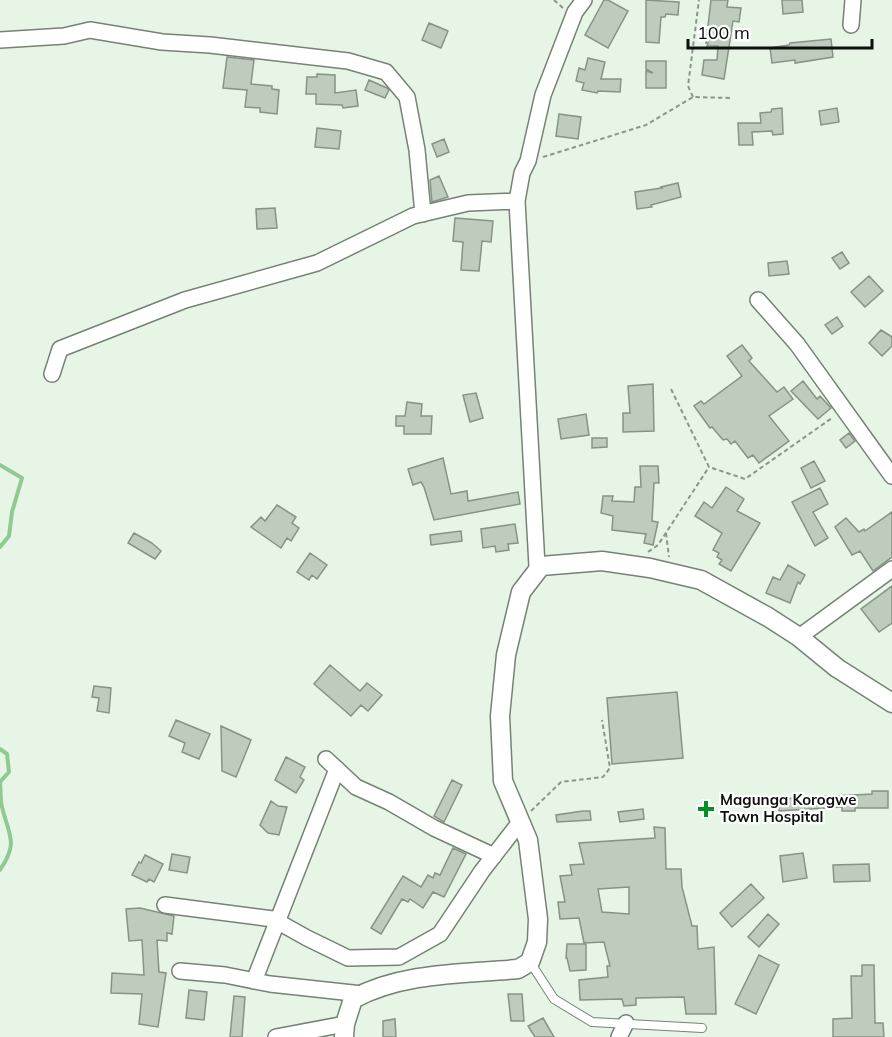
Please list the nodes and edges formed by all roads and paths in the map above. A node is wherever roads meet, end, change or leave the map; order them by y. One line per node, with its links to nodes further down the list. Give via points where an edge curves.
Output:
1 (584, 0): 8 (street, via 575,12 543,95)
2 (699, 0): 6 (path, via 688,86)
3 (853, 0): 4 (street)
4 (851, 25)
5 (0, 40): 10 (street, via 64,36 90,30 162,42 348,61 386,72 407,97)
6 (693, 97): 7 (path); 8 (path, via 646,126)
7 (731, 98)
8 (528, 162): 9 (street)
9 (516, 201): 10 (street, via 468,203); 19 (street, via 537,566)
10 (423, 214): 12 (street, via 316,263 185,300 60,349)
11 (758, 300): 14 (street, via 797,344)
12 (52, 374)
13 (670, 389): 15 (path)
14 (845, 410): 15 (path, via 745,479); 16 (street)
15 (709, 467): 17 (path)
16 (892, 476)
17 (666, 533): 18 (path); 21 (path)
18 (648, 552)
19 (541, 566): 21 (street, via 602,561); 25 (street, via 521,592 506,654 500,716 503,781)
20 (892, 569): 22 (street)
21 (671, 573): 22 (street, via 701,580)
22 (799, 637): 23 (street, via 837,668)
23 (892, 703)
24 (602, 720): 25 (path, via 610,768 603,777 561,782)
25 (520, 822): 26 (street); 29 (street, via 528,840 538,919 537,942)
26 (494, 856): 28 (street, via 440,934 399,957 348,958); 28 (street, via 356,787 331,764)
27 (165, 904): 28 (street)
28 (277, 921): 31 (street)
29 (530, 962): 32 (street, via 518,969 422,977 376,987); 35 (lane, via 554,999 592,1022)
30 (180, 971): 31 (street)
31 (254, 981): 32 (street)
32 (363, 994): 34 (street, via 353,999)
33 (702, 1029): 35 (lane)
34 (344, 1030): 36 (street)
35 (622, 1030)
36 (276, 1037)

